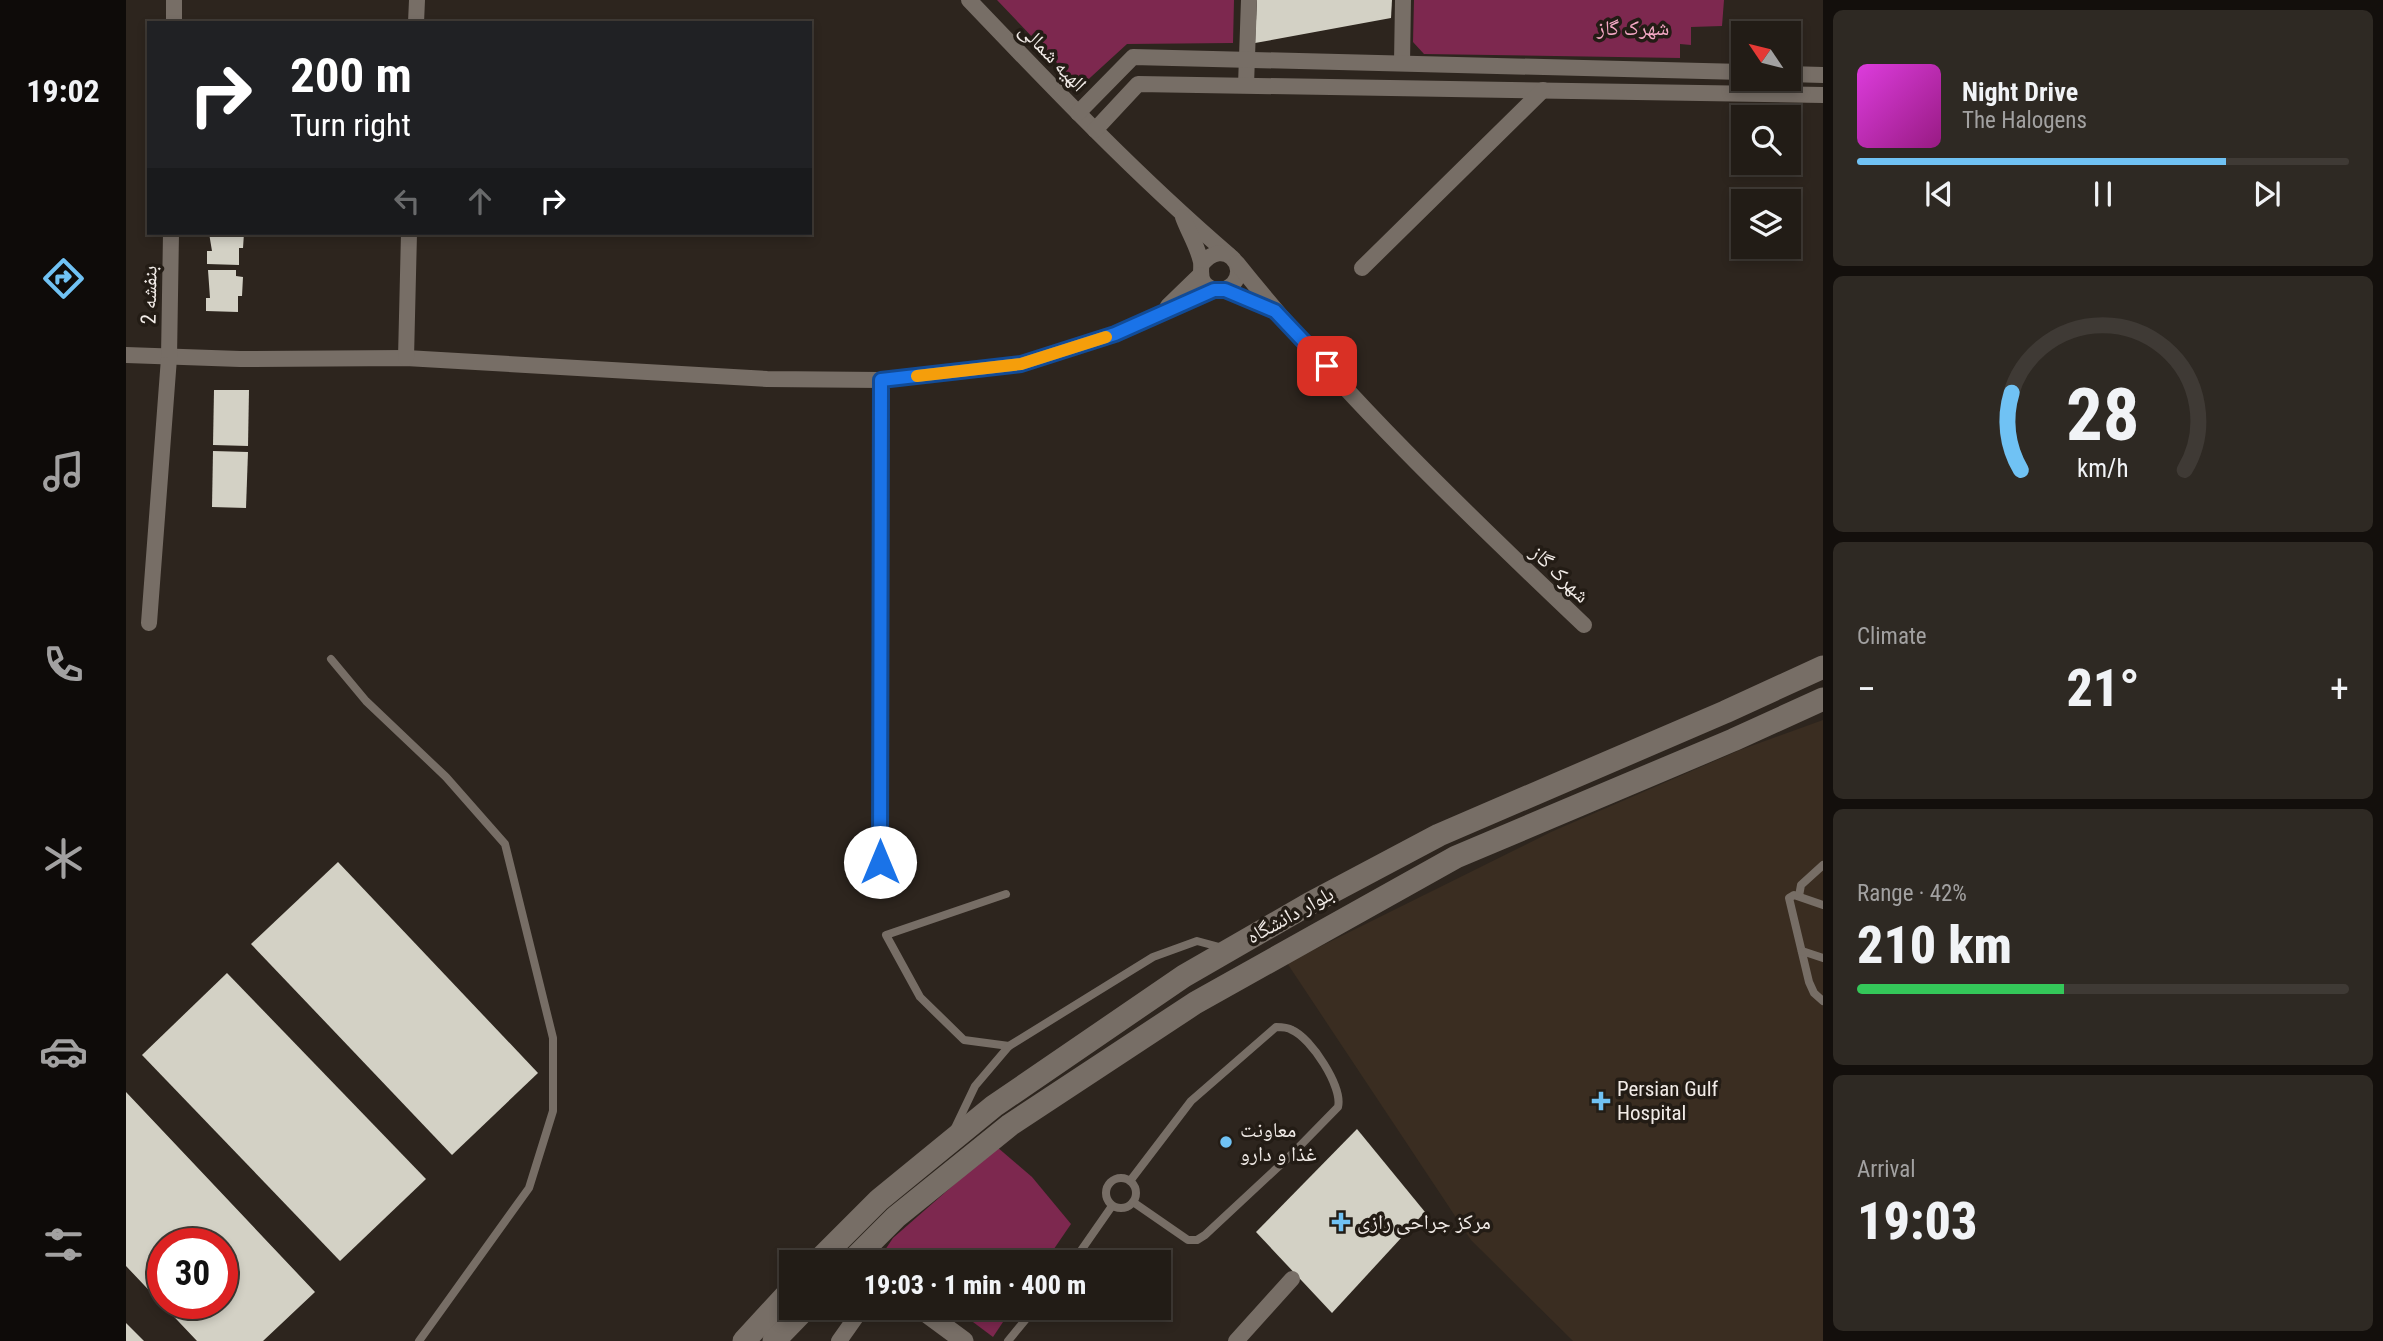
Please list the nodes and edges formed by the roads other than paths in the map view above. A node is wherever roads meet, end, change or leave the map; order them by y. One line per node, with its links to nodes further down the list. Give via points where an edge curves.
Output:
1 (174, 0): 6 (street)
2 (417, 0): 7 (street)
3 (969, 0): 18 (street, الهیه شمالی)
4 (1249, 0): 8 (street)
5 (1403, 0): 9 (street)
6 (174, 21)
7 (416, 21)
8 (1247, 60): 9 (street); 13 (street); 18 (street, via 1133,57)
9 (1402, 63): 10 (street)
10 (1731, 72)
11 (1801, 74): 12 (street)
12 (1823, 75)
13 (1246, 85): 15 (street); 19 (street, via 1138,83)
14 (1731, 87): 15 (street)
15 (1543, 90): 24 (street)
16 (1794, 91): 17 (street)
17 (1823, 95)
18 (1078, 113): 19 (street, الهیه شمالی)
19 (1096, 130): 20 (street, الهیه شمالی)
20 (1182, 214): 23 (street, شهرک گاز); 25 (street)
21 (171, 235): 30 (street, بنفشه 2)
22 (410, 235): 31 (street)
23 (1233, 259): 25 (street, via 1219,252 1209,256); 26 (street, via 1238,274 1234,284); 27 (street, شهرک گاز)
24 (1362, 268)
25 (1201, 269): 26 (street, via 1205,284); 28 (street)
26 (1219, 290): 27 (street); 28 (street)
27 (1275, 311): 34 (street, شهرک گاز, via 1448,496)
28 (1161, 312): 32 (street, via 1115,334 1021,364)
29 (126, 355): 30 (street)
30 (169, 358): 31 (street); 33 (street, بنفشه 2)
31 (405, 358): 32 (street, via 766,379)
32 (881, 380): 40 (street)
33 (149, 623)
34 (1584, 625)
35 (331, 659): 63 (lane, via 505,844 553,1038 553,1111 529,1188)
36 (1823, 667): 38 (main road, بلوار دانشگاه)
37 (1823, 699): 39 (main road, بلوار دانشگاه)
38 (1726, 712): 39 (main road); 45 (main road, بلوار دانشگاه, via 1439,835)
39 (1733, 740): 55 (main road, بلوار دانشگاه, via 1456,857 1195,1003 1010,1125 896,1217)
40 (880, 862)
41 (1823, 865): 43 (lane, via 1801,885)
42 (1006, 894): 49 (lane, via 886,934 920,997 964,1040)
43 (1799, 897): 44 (lane); 46 (lane, via 1788,901)
44 (1823, 905)
45 (1229, 950): 49 (lane, via 1197,941 1153,957); 50 (main road, بلوار دانشگاه, via 994,1106)
46 (1802, 951): 47 (lane); 48 (lane, via 1814,993)
47 (1823, 958)
48 (1823, 1001)
49 (1009, 1046): 50 (lane, via 975,1086)
50 (946, 1145): 54 (main road, بلوار دانشگاه, via 879,1200)
51 (1130, 1181): 52 (lane, via 1136,1189); 52 (lane, via 1191,1101 1276,1027 1293,1030 1317,1053 1336,1087 1338,1107 1205,1235 1188,1240); 53 (lane, via 1121,1178 1107,1185 1105,1196)
52 (1133, 1202): 53 (lane, via 1124,1208)
53 (1112, 1206): 56 (lane)
54 (829, 1250)
55 (866, 1250)
56 (1081, 1250)
57 (1292, 1279): 69 (street)
58 (779, 1303): 64 (main road)
59 (794, 1320): 65 (main road)
60 (854, 1320): 66 (street)
61 (936, 1320): 67 (street)
62 (1025, 1320): 68 (lane)
63 (419, 1341)
64 (744, 1341)
65 (774, 1341)
66 (839, 1341)
67 (964, 1341)
68 (1007, 1341)
69 (1236, 1341)

